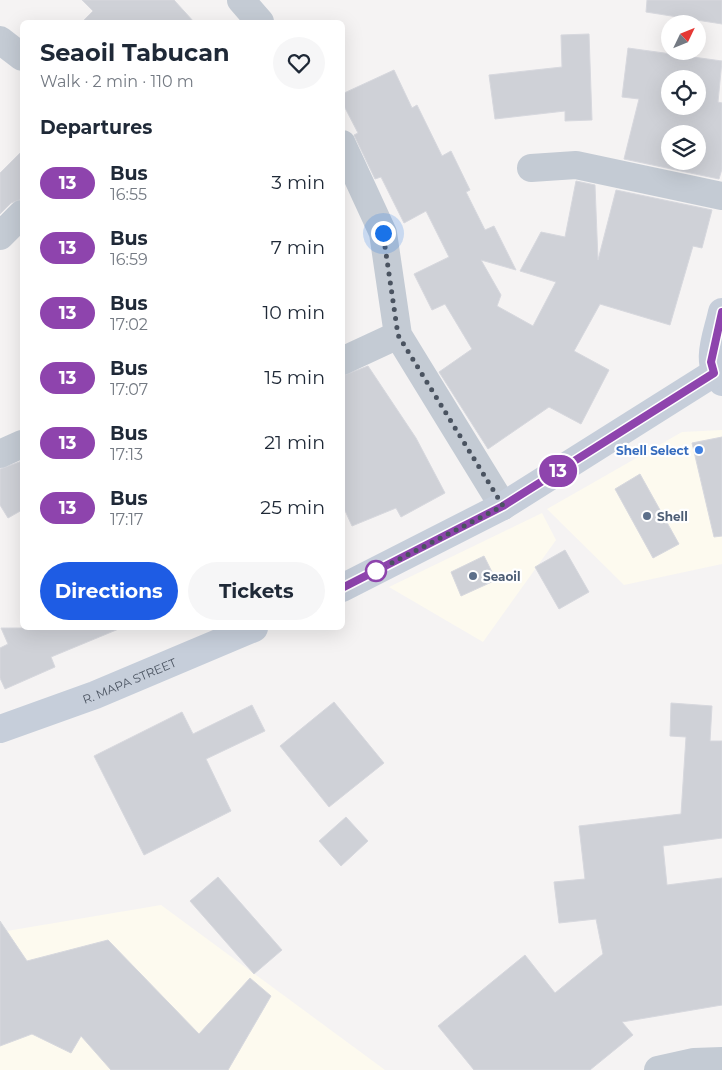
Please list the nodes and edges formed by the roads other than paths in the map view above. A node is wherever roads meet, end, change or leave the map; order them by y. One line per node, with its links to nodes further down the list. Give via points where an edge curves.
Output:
1 (241, 0): 2 (street)
2 (258, 20)
3 (0, 40): 4 (street)
4 (20, 55)
5 (345, 151): 11 (street, via 383,233)
6 (531, 168): 7 (street, via 576,165)
7 (722, 196)
8 (20, 216): 9 (street)
9 (0, 236)
10 (722, 312): 13 (main road, via 711,362)
11 (398, 335): 12 (street); 16 (street)
12 (345, 360)
13 (718, 377): 16 (main road)
14 (20, 445): 15 (street)
15 (0, 454)
16 (503, 506): 17 (main road)
17 (345, 586)
18 (249, 630): 19 (main road, R. MAPA STREET, via 95,695)
19 (0, 729)
20 (722, 1061): 21 (street, via 694,1062)
21 (658, 1070)

